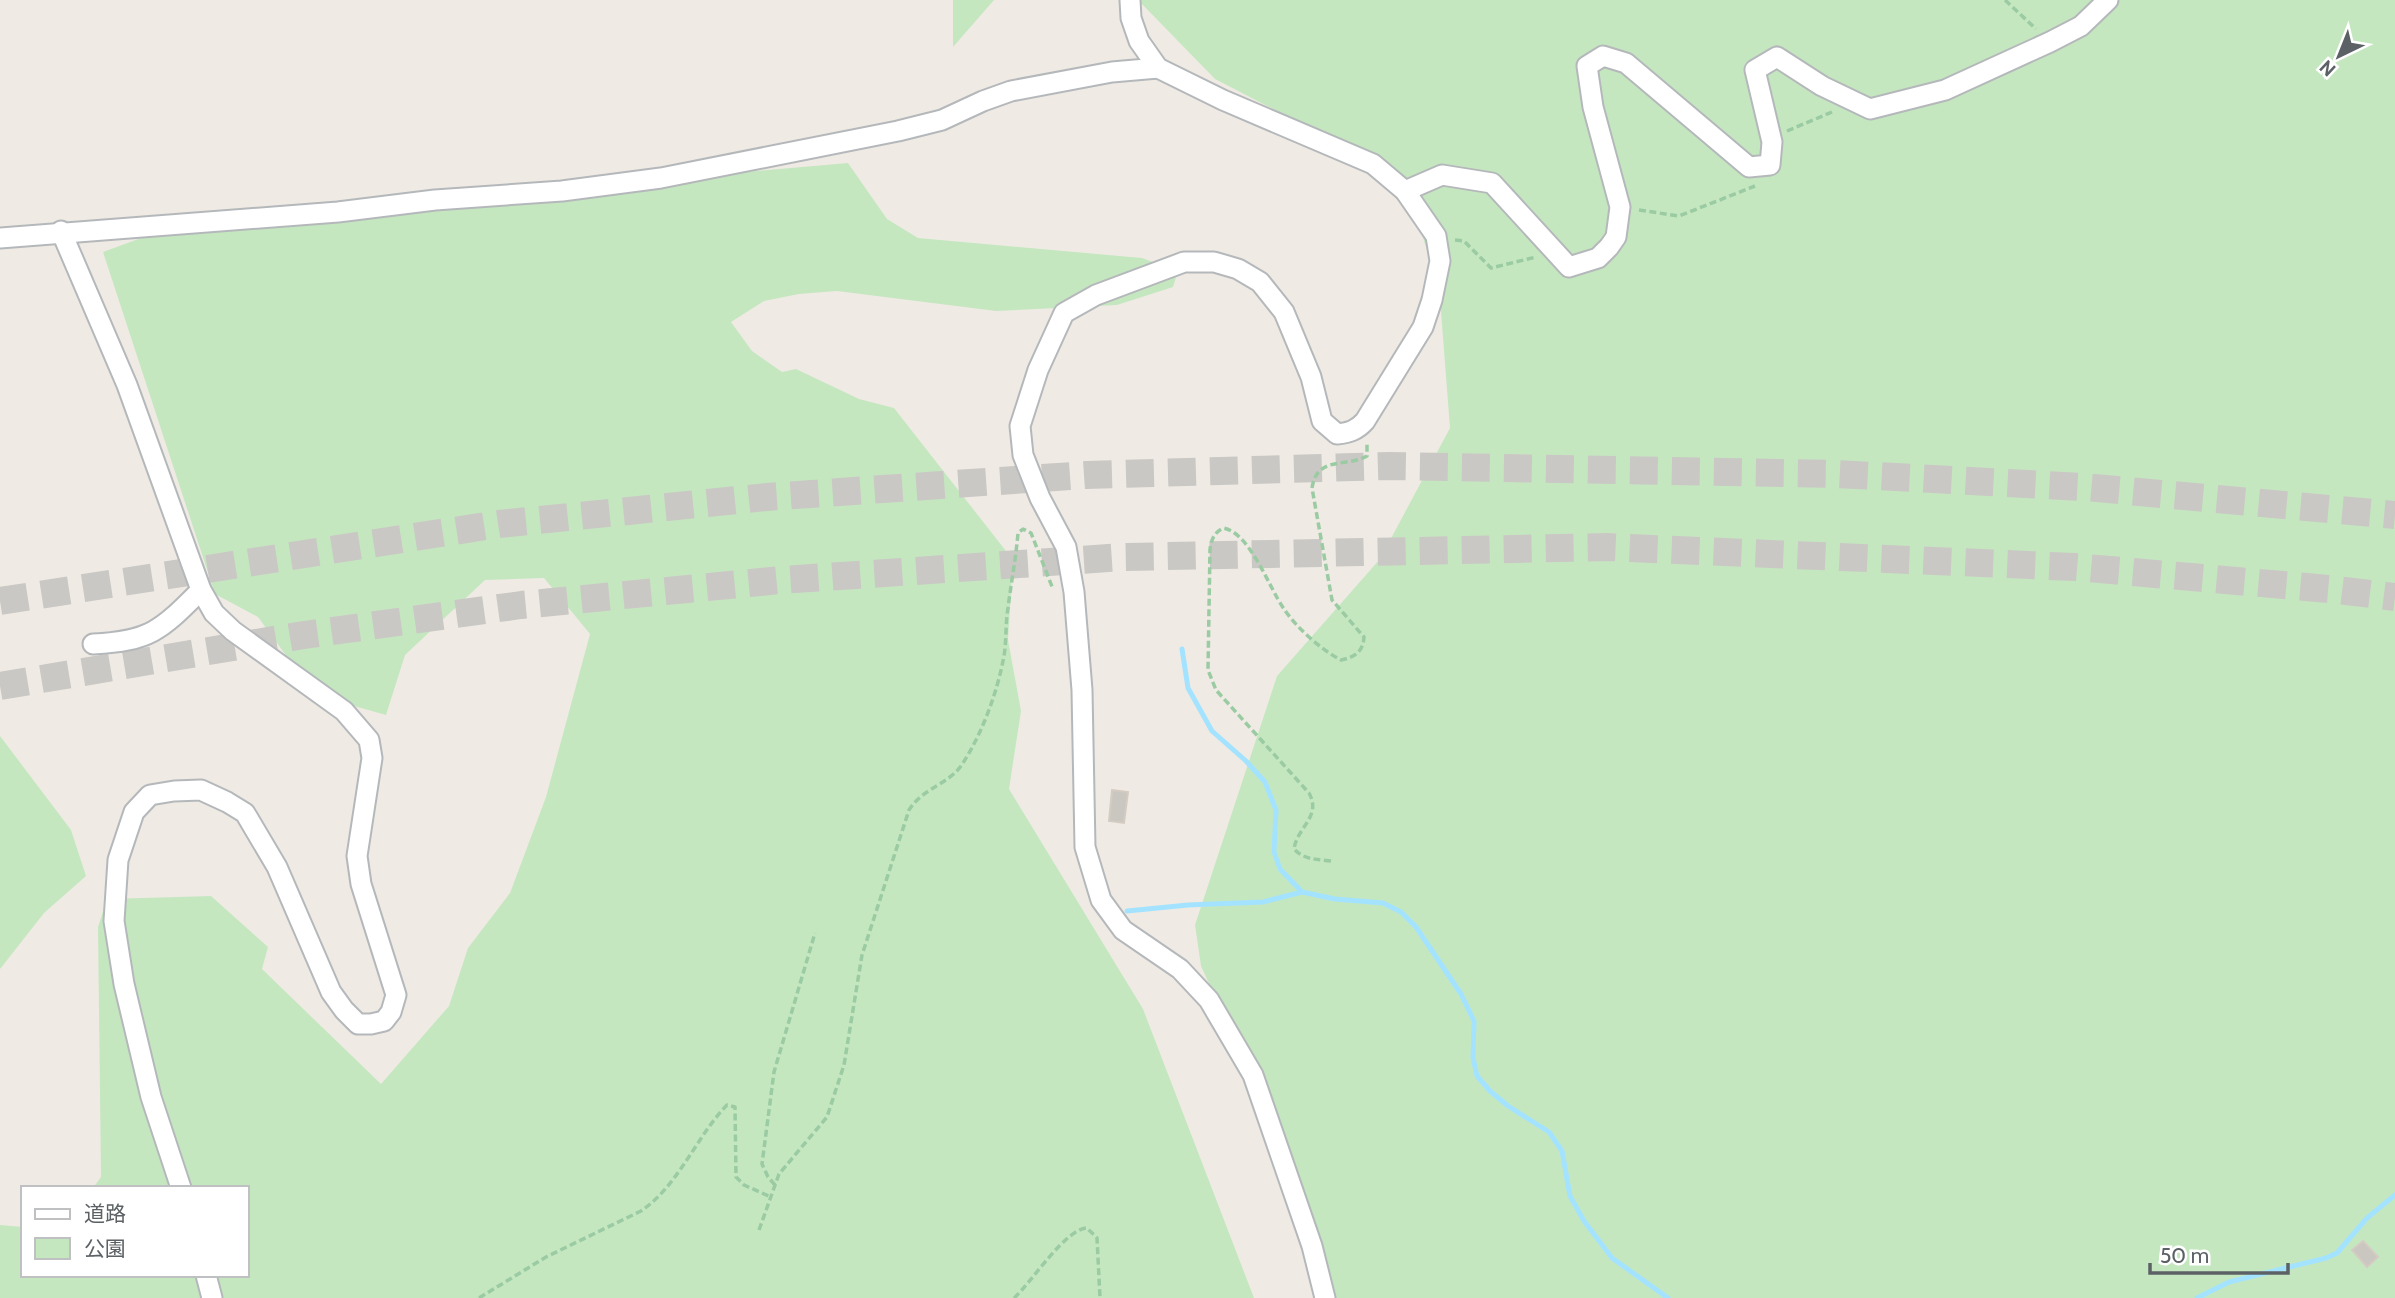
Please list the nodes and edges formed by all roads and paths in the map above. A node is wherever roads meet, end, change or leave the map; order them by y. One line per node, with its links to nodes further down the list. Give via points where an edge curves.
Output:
1 (1130, 0): 5 (street, via 1139,41)
2 (2005, 0): 4 (path)
3 (2108, 0): 4 (street, via 2081,26)
4 (2050, 42): 10 (street, via 1945,90 1871,109 1822,86 1777,57 1755,70 1772,142 1770,165 1749,167 1626,64 1603,56 1587,65 1593,107 1620,207 1616,237 1598,258 1569,267)
5 (1158, 68): 6 (street, via 1373,164); 7 (street, via 1011,91 942,120 898,131 661,178 338,212)
6 (1405, 191): 8 (street); 10 (street, via 1442,175 1492,183)
7 (61, 231): 9 (street); 12 (street, via 127,385)
8 (1436, 236): 10 (path, via 1464,242 1491,268); 11 (street, via 1440,261 1423,327)
9 (0, 238)
10 (1554, 253)
11 (1365, 421): 15 (path, via 1367,456 1328,465 1313,479 1312,488 1332,600 1364,637 1354,657 1341,660 1328,654 1285,611 1236,533 1223,528 1218,531 1210,549 1208,670 1212,682 1314,803 1294,849 1307,858); 26 (street, via 1349,433 1338,434 1322,421 1311,377 1284,312 1260,282 1214,262 1184,262 1096,295 1064,313 1038,370 1020,426 1023,455 1066,547 1074,592 1082,690 1084,847 1101,900 1123,930 1180,969 1209,1000 1253,1075 1312,1246)
12 (201, 590): 14 (street, via 152,634 120,643); 18 (street, via 214,613 233,631 344,711 369,740 372,758 356,856 360,884 396,995 384,1021 358,1024 344,1010 331,992 277,867 246,813 201,790 150,796 134,811 124,839 114,921 151,1097)
13 (1053, 590): 17 (path, via 1031,533 1023,529 1018,533 1004,660 992,698 959,769 909,810 862,955 844,1065 827,1117 779,1174)
14 (93, 644)
15 (1331, 861)
16 (815, 933): 17 (path, via 774,1072 762,1164)
17 (775, 1185): 19 (path)
18 (180, 1186)
19 (771, 1197): 20 (path); 23 (path, via 736,1177 736,1115 735,1107 727,1105 653,1203 546,1257)
20 (760, 1230)
21 (207, 1277): 22 (street)
22 (212, 1298)
23 (479, 1298)
24 (1014, 1298): 25 (path, via 1078,1228 1087,1228 1097,1238)
25 (1100, 1298)
26 (1325, 1298)

